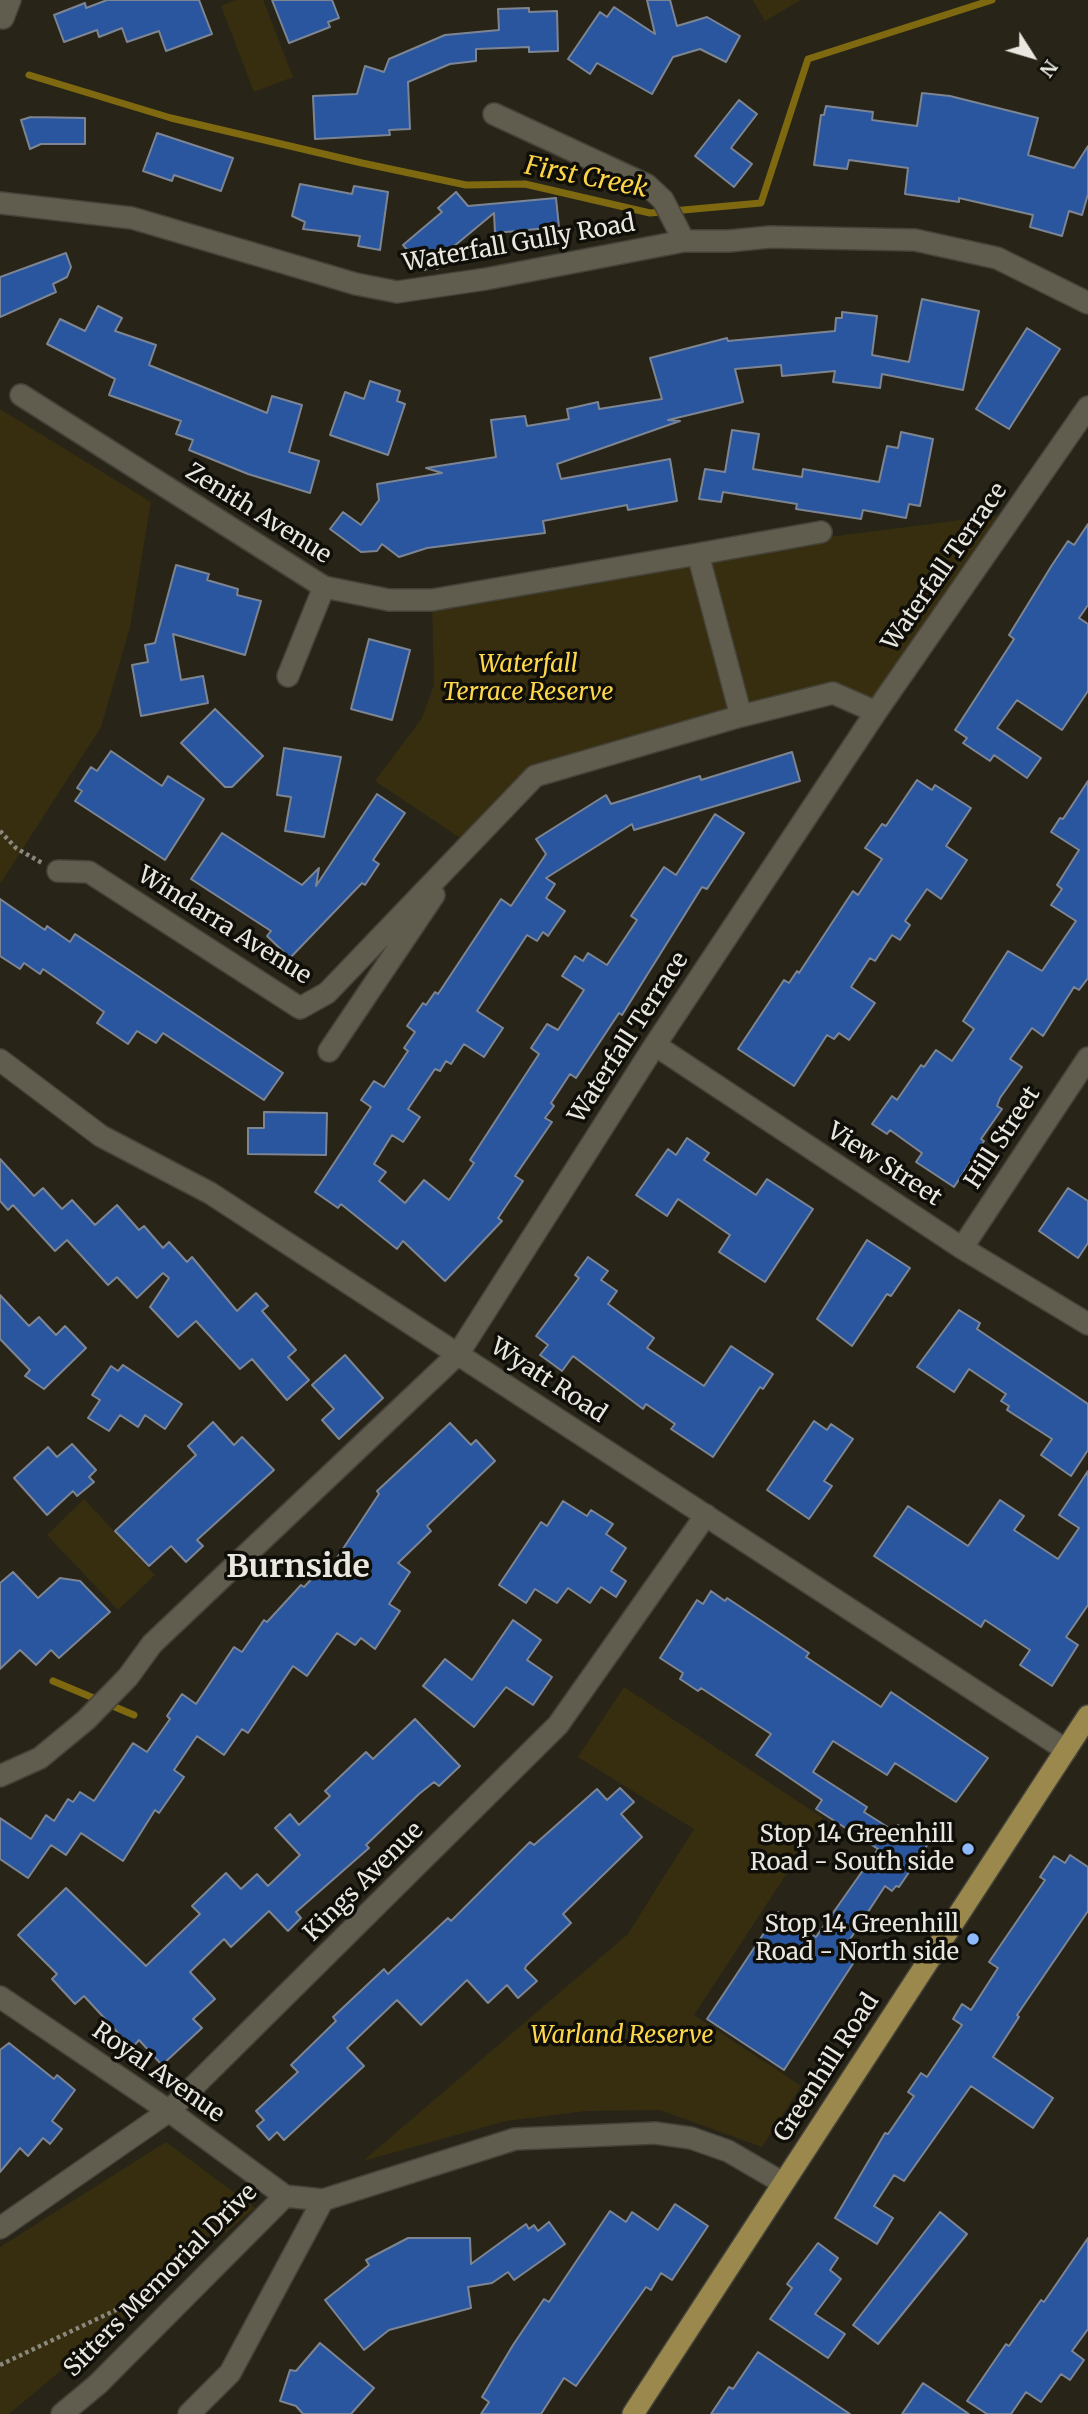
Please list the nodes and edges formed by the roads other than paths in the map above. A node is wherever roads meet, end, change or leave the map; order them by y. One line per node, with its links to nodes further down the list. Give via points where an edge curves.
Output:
1 (494, 114): 3 (street, via 647,185 663,200)
2 (0, 203): 3 (street, Waterfall Gully Road, via 132,218 397,292)
3 (684, 241): 4 (street, Waterfall Gully Road, via 770,237 915,240 998,258)
4 (1088, 303)
5 (21, 395): 9 (street, Zenith Avenue)
6 (1088, 407): 11 (street, Waterfall Terrace)
7 (821, 531): 8 (street, Zenith Avenue)
8 (698, 554): 9 (street, Zenith Avenue, via 432,600 389,600); 12 (street)
9 (324, 587): 10 (street)
10 (288, 676)
11 (876, 712): 12 (street, Windarra Avenue, via 833,693); 15 (street, Waterfall Terrace)
12 (741, 716): 13 (street, Windarra Avenue, via 535,776)
13 (468, 843): 14 (street, Windarra Avenue, via 327,993 300,1008 89,873); 16 (street, Windarra Avenue)
14 (58, 872)
15 (655, 1045): 19 (street, View Street); 21 (street, Waterfall Terrace)
16 (329, 1051)
17 (1088, 1058): 19 (street, Hill Street)
18 (0, 1060): 21 (street, Wyatt Road, via 101,1136 210,1193)
19 (962, 1248): 20 (street, View Street)
20 (1088, 1324)
21 (458, 1354): 22 (street, Wyatt Road); 25 (street, Waterfall Terrace, via 152,1644 92,1714 40,1758)
22 (706, 1515): 24 (street, Wyatt Road); 27 (street, Kings Avenue, via 558,1725)
23 (1088, 1716): 24 (main road, Greenhill Road)
24 (1066, 1750): 28 (main road, Greenhill Road)
25 (0, 1776)
26 (0, 1997): 27 (street, Royal Avenue)
27 (169, 2110): 29 (street, Royal Avenue); 31 (street, Kings Avenue)
28 (783, 2183): 30 (street, Sitters Memorial Drive, via 728,2151 691,2138 655,2133 514,2139); 34 (main road, Greenhill Road)
29 (285, 2196): 30 (street, Sitters Memorial Drive); 32 (street, Sitters Memorial Drive, via 98,2384)
30 (323, 2200): 33 (street, via 230,2373)
31 (0, 2228)
32 (62, 2414)
33 (189, 2414)
34 (633, 2414)

